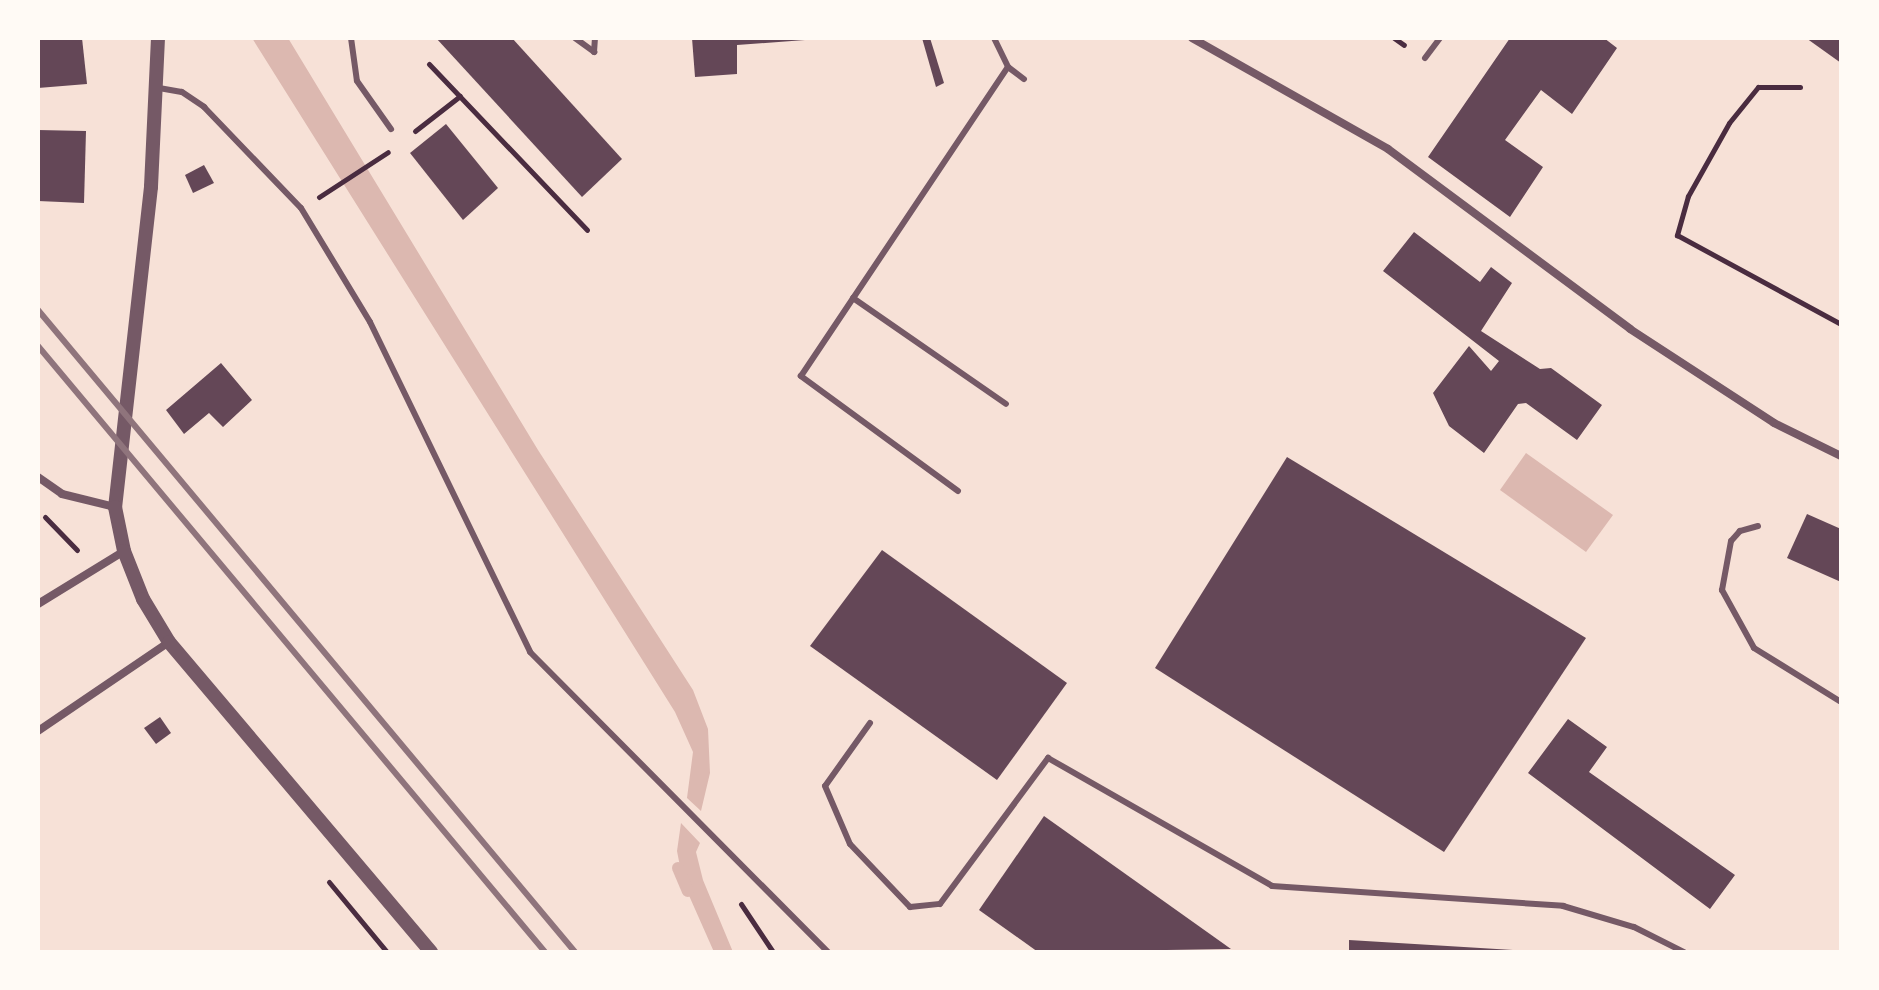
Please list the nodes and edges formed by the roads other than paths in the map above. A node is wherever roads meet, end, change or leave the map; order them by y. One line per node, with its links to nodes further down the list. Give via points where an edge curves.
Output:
1 (158, 38): 11 (street)
2 (351, 38): 12 (lane, via 357,81)
3 (575, 38): 4 (lane, via 594,52)
4 (595, 38)
5 (994, 38): 9 (lane)
6 (1192, 38): 15 (street, via 1388,149 1630,329 1774,423)
7 (1440, 38): 8 (lane)
8 (1425, 58)
9 (1008, 67): 10 (lane); 13 (lane)
10 (1024, 79)
11 (159, 88): 18 (street); 27 (lane, via 182,92 204,107 301,208 370,322 530,652)
12 (391, 129)
13 (853, 298): 14 (lane); 17 (lane, via 801,376)
14 (1006, 404)
15 (1841, 456)
16 (38, 477): 18 (street, via 62,494)
17 (958, 491)
18 (115, 507): 20 (street)
19 (1758, 526): 23 (lane, via 1740,531 1731,541 1722,590 1754,648)
20 (124, 551): 21 (street); 22 (street)
21 (38, 604)
22 (169, 642): 25 (street); 26 (street)
23 (1841, 702)
24 (870, 723): 28 (lane, via 825,786 850,844 910,907 940,904 1048,758 1272,886 1563,906 1634,927)
25 (38, 731)
26 (431, 952)
27 (828, 952)
28 (1684, 952)

